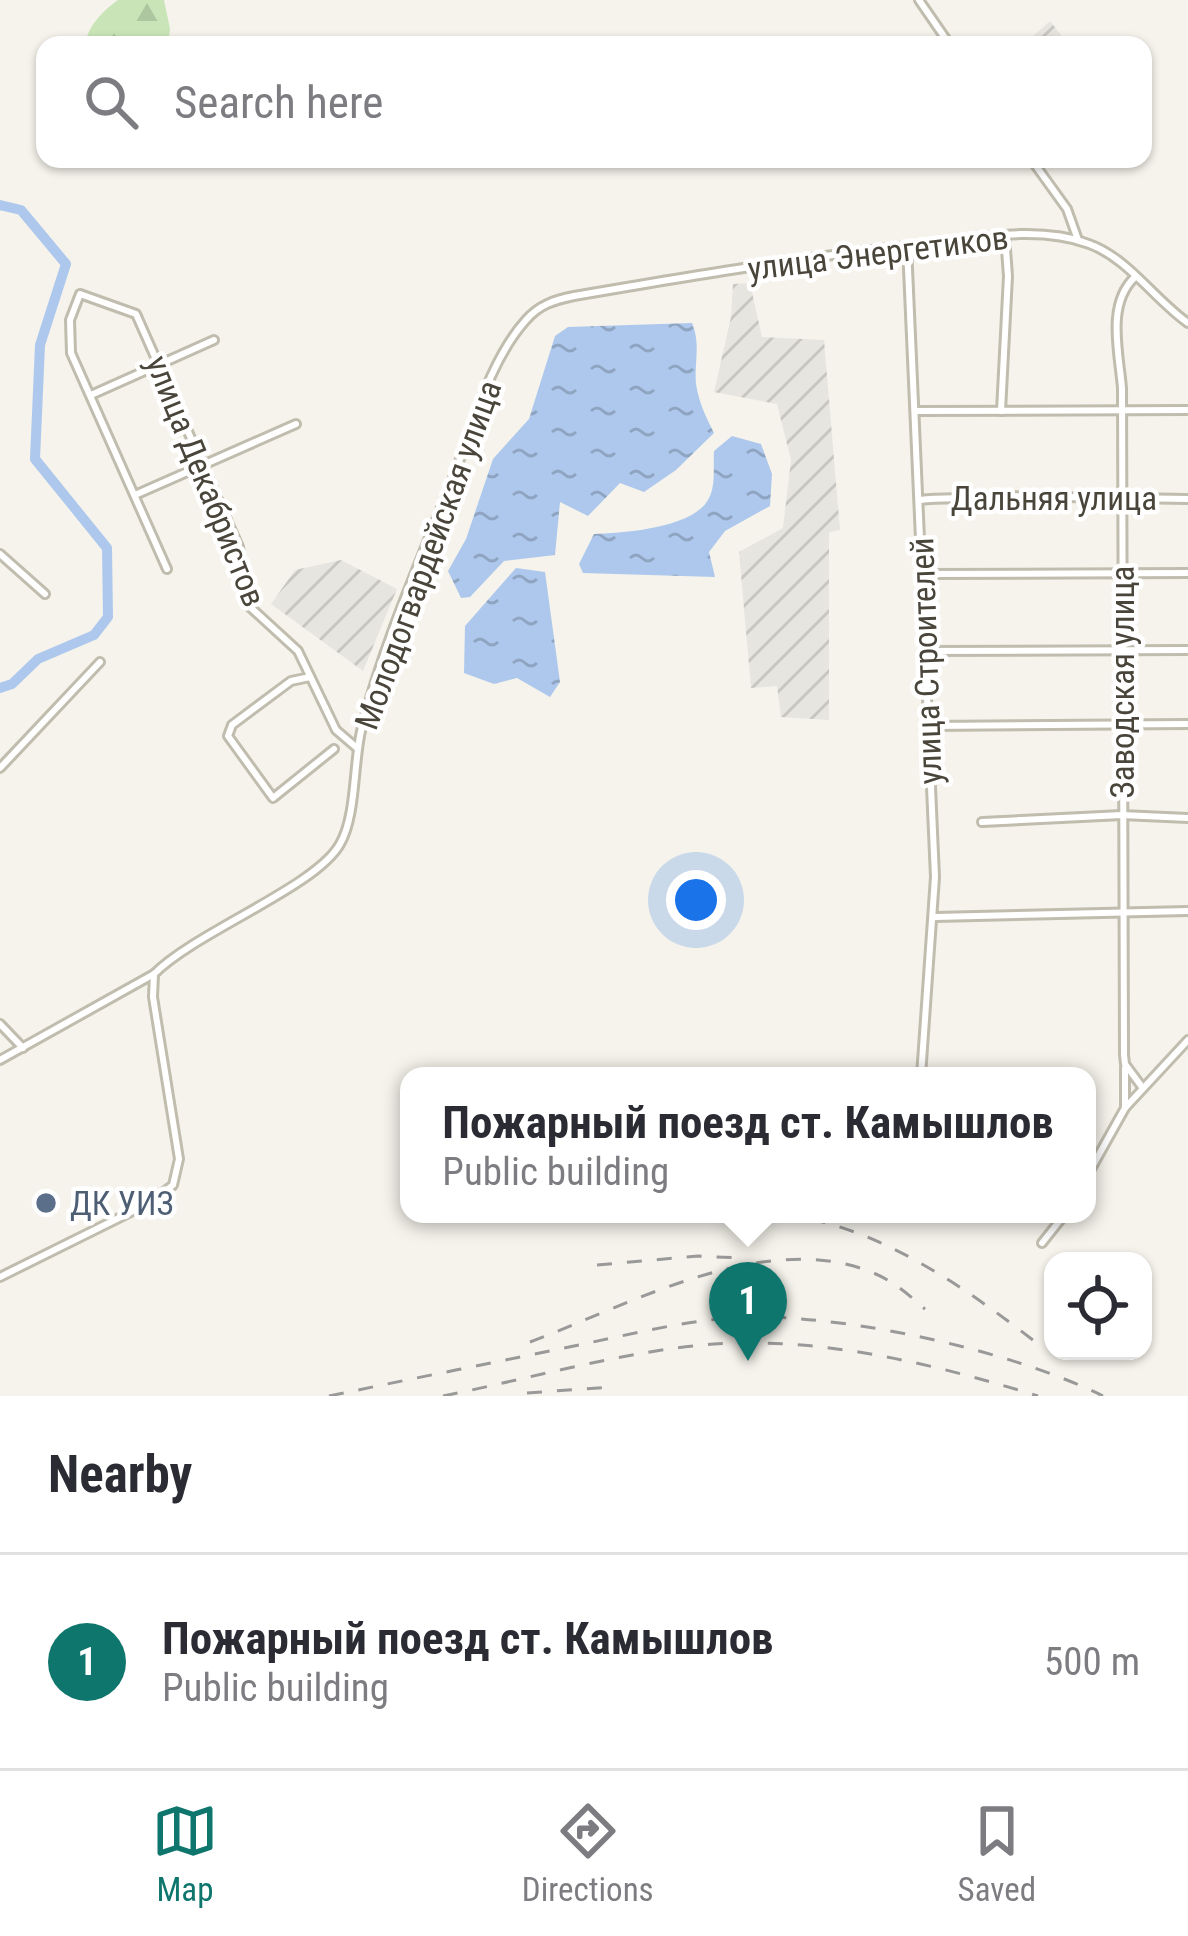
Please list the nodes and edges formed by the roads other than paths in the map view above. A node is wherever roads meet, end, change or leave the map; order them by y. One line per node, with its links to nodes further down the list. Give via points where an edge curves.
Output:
1 (919, 0): 2 (street)
2 (944, 36)
3 (1037, 168): 5 (street)
4 (1005, 236): 5 (street, улица Энергетиков); 6 (street, улица Энергетиков); 15 (street)
5 (1078, 240): 7 (street, улица Энергетиков)
6 (907, 246): 8 (street, улица Энергетиков); 14 (street, улица Строителей)
7 (1135, 277): 9 (street, улица Энергетиков); 16 (street, Заводская улица, via 1117,310)
8 (542, 305): 37 (street, Молодогвардейская улица, via 489,386)
9 (1188, 323)
10 (214, 340): 11 (street)
11 (161, 365): 12 (street); 12 (street, улица Декабристов, via 131,309 80,294 69,340); 18 (street, улица Декабристов)
12 (91, 395): 19 (street)
13 (1188, 410): 16 (street)
14 (916, 411): 15 (street); 22 (street, улица Строителей)
15 (1001, 411): 16 (street)
16 (1122, 411): 20 (street, Заводская улица)
17 (296, 424): 18 (street)
18 (203, 465): 19 (street); 33 (street, улица Декабристов, via 239,547 250,608 292,644)
19 (135, 495): 24 (street)
20 (1123, 498): 21 (street, Дальняя улица); 22 (street, Дальняя улица); 27 (street, Заводская улица)
21 (1188, 499)
22 (920, 500): 26 (street, улица Строителей)
23 (0, 554): 28 (street)
24 (167, 569)
25 (1188, 573): 27 (street)
26 (924, 574): 27 (street); 30 (street, улица Строителей)
27 (1122, 574): 31 (street, Заводская улица)
28 (45, 594)
29 (1188, 650): 31 (street)
30 (925, 651): 31 (street); 36 (street, улица Строителей)
31 (1120, 651): 34 (street, Заводская улица)
32 (100, 662): 39 (street)
33 (310, 677): 37 (street, улица Декабристов, via 336,730); 38 (street, via 291,681 228,736 273,798)
34 (1122, 724): 35 (street); 36 (street); 40 (street, Заводская улица)
35 (1188, 724)
36 (928, 726): 45 (street, улица Строителей)
37 (357, 748): 46 (street, Молодогвардейская улица, via 346,827 332,856)
38 (334, 749)
39 (0, 768)
40 (1122, 815): 41 (street); 42 (street); 44 (street, Заводская улица)
41 (1188, 818)
42 (982, 822)
43 (1188, 911): 44 (street)
44 (1123, 912): 45 (street); 51 (street, Заводская улица)
45 (935, 916): 52 (street, улица Строителей)
46 (154, 974): 49 (street, Молодогвардейская улица); 58 (street, via 178,1175 151,1202)
47 (0, 1024): 49 (street)
48 (1188, 1040): 53 (street)
49 (23, 1048): 50 (street, Молодогвардейская улица)
50 (0, 1060)
51 (1125, 1064): 53 (street); 54 (street, Заводская улица)
52 (922, 1067)
53 (1142, 1087): 54 (street)
54 (1125, 1108): 55 (street)
55 (1096, 1160)
56 (1058, 1223): 57 (street)
57 (1042, 1243)
58 (0, 1276)

